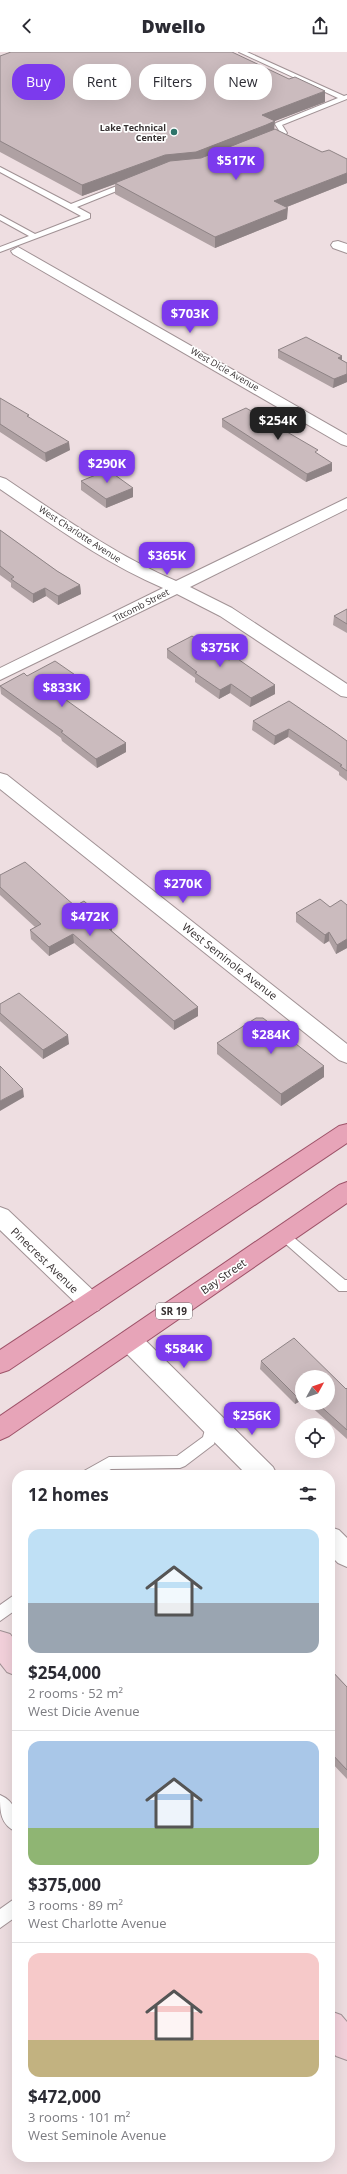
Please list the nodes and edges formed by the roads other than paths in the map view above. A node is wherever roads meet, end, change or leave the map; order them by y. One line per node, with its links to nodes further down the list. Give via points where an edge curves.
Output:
1 (242, 52): 2 (lane)
2 (345, 97): 3 (lane, via 278,124 284,133)
3 (262, 141)
4 (0, 169): 6 (lane)
5 (140, 180): 6 (lane)
6 (71, 207): 8 (lane, via 87,216)
7 (0, 217): 8 (lane)
8 (34, 236): 9 (lane)
9 (0, 250)
10 (18, 251): 11 (street, West Dicie Avenue)
11 (347, 441)
12 (0, 482): 14 (street, West Charlotte Avenue, via 86,540 138,571)
13 (347, 503): 14 (street, Titcomb Street)
14 (175, 588): 15 (street, Titcomb Street); 16 (street, West Charlotte Avenue, via 201,598 226,612)
15 (0, 675)
16 (347, 692)
17 (0, 779): 18 (street, West Seminole Avenue)
18 (347, 1055)
19 (347, 1132): 24 (main road)
20 (347, 1191): 22 (main road, Bay Street / SR 19)
21 (0, 1216): 24 (street, Pinecrest Avenue)
22 (283, 1235): 23 (lane, via 344,1287); 25 (main road, Bay Street / SR 19)
23 (347, 1285)
24 (91, 1303): 26 (main road)
25 (130, 1341): 27 (street); 28 (main road, Bay Street / SR 19)
26 (0, 1363)
27 (213, 1422): 29 (lane, via 209,1440 180,1462 110,1463); 30 (street)
28 (0, 1429)
29 (98, 1470)
30 (259, 1470)
31 (335, 1543): 32 (street)
32 (347, 1555)
33 (12, 1604): 34 (lane)
34 (0, 1614)
35 (0, 1643): 36 (street)
36 (12, 1657)
37 (0, 1803): 38 (lane)
38 (12, 1818)
39 (12, 1909): 40 (lane)
40 (0, 1920)
41 (335, 2032): 42 (street)
42 (347, 2045)

